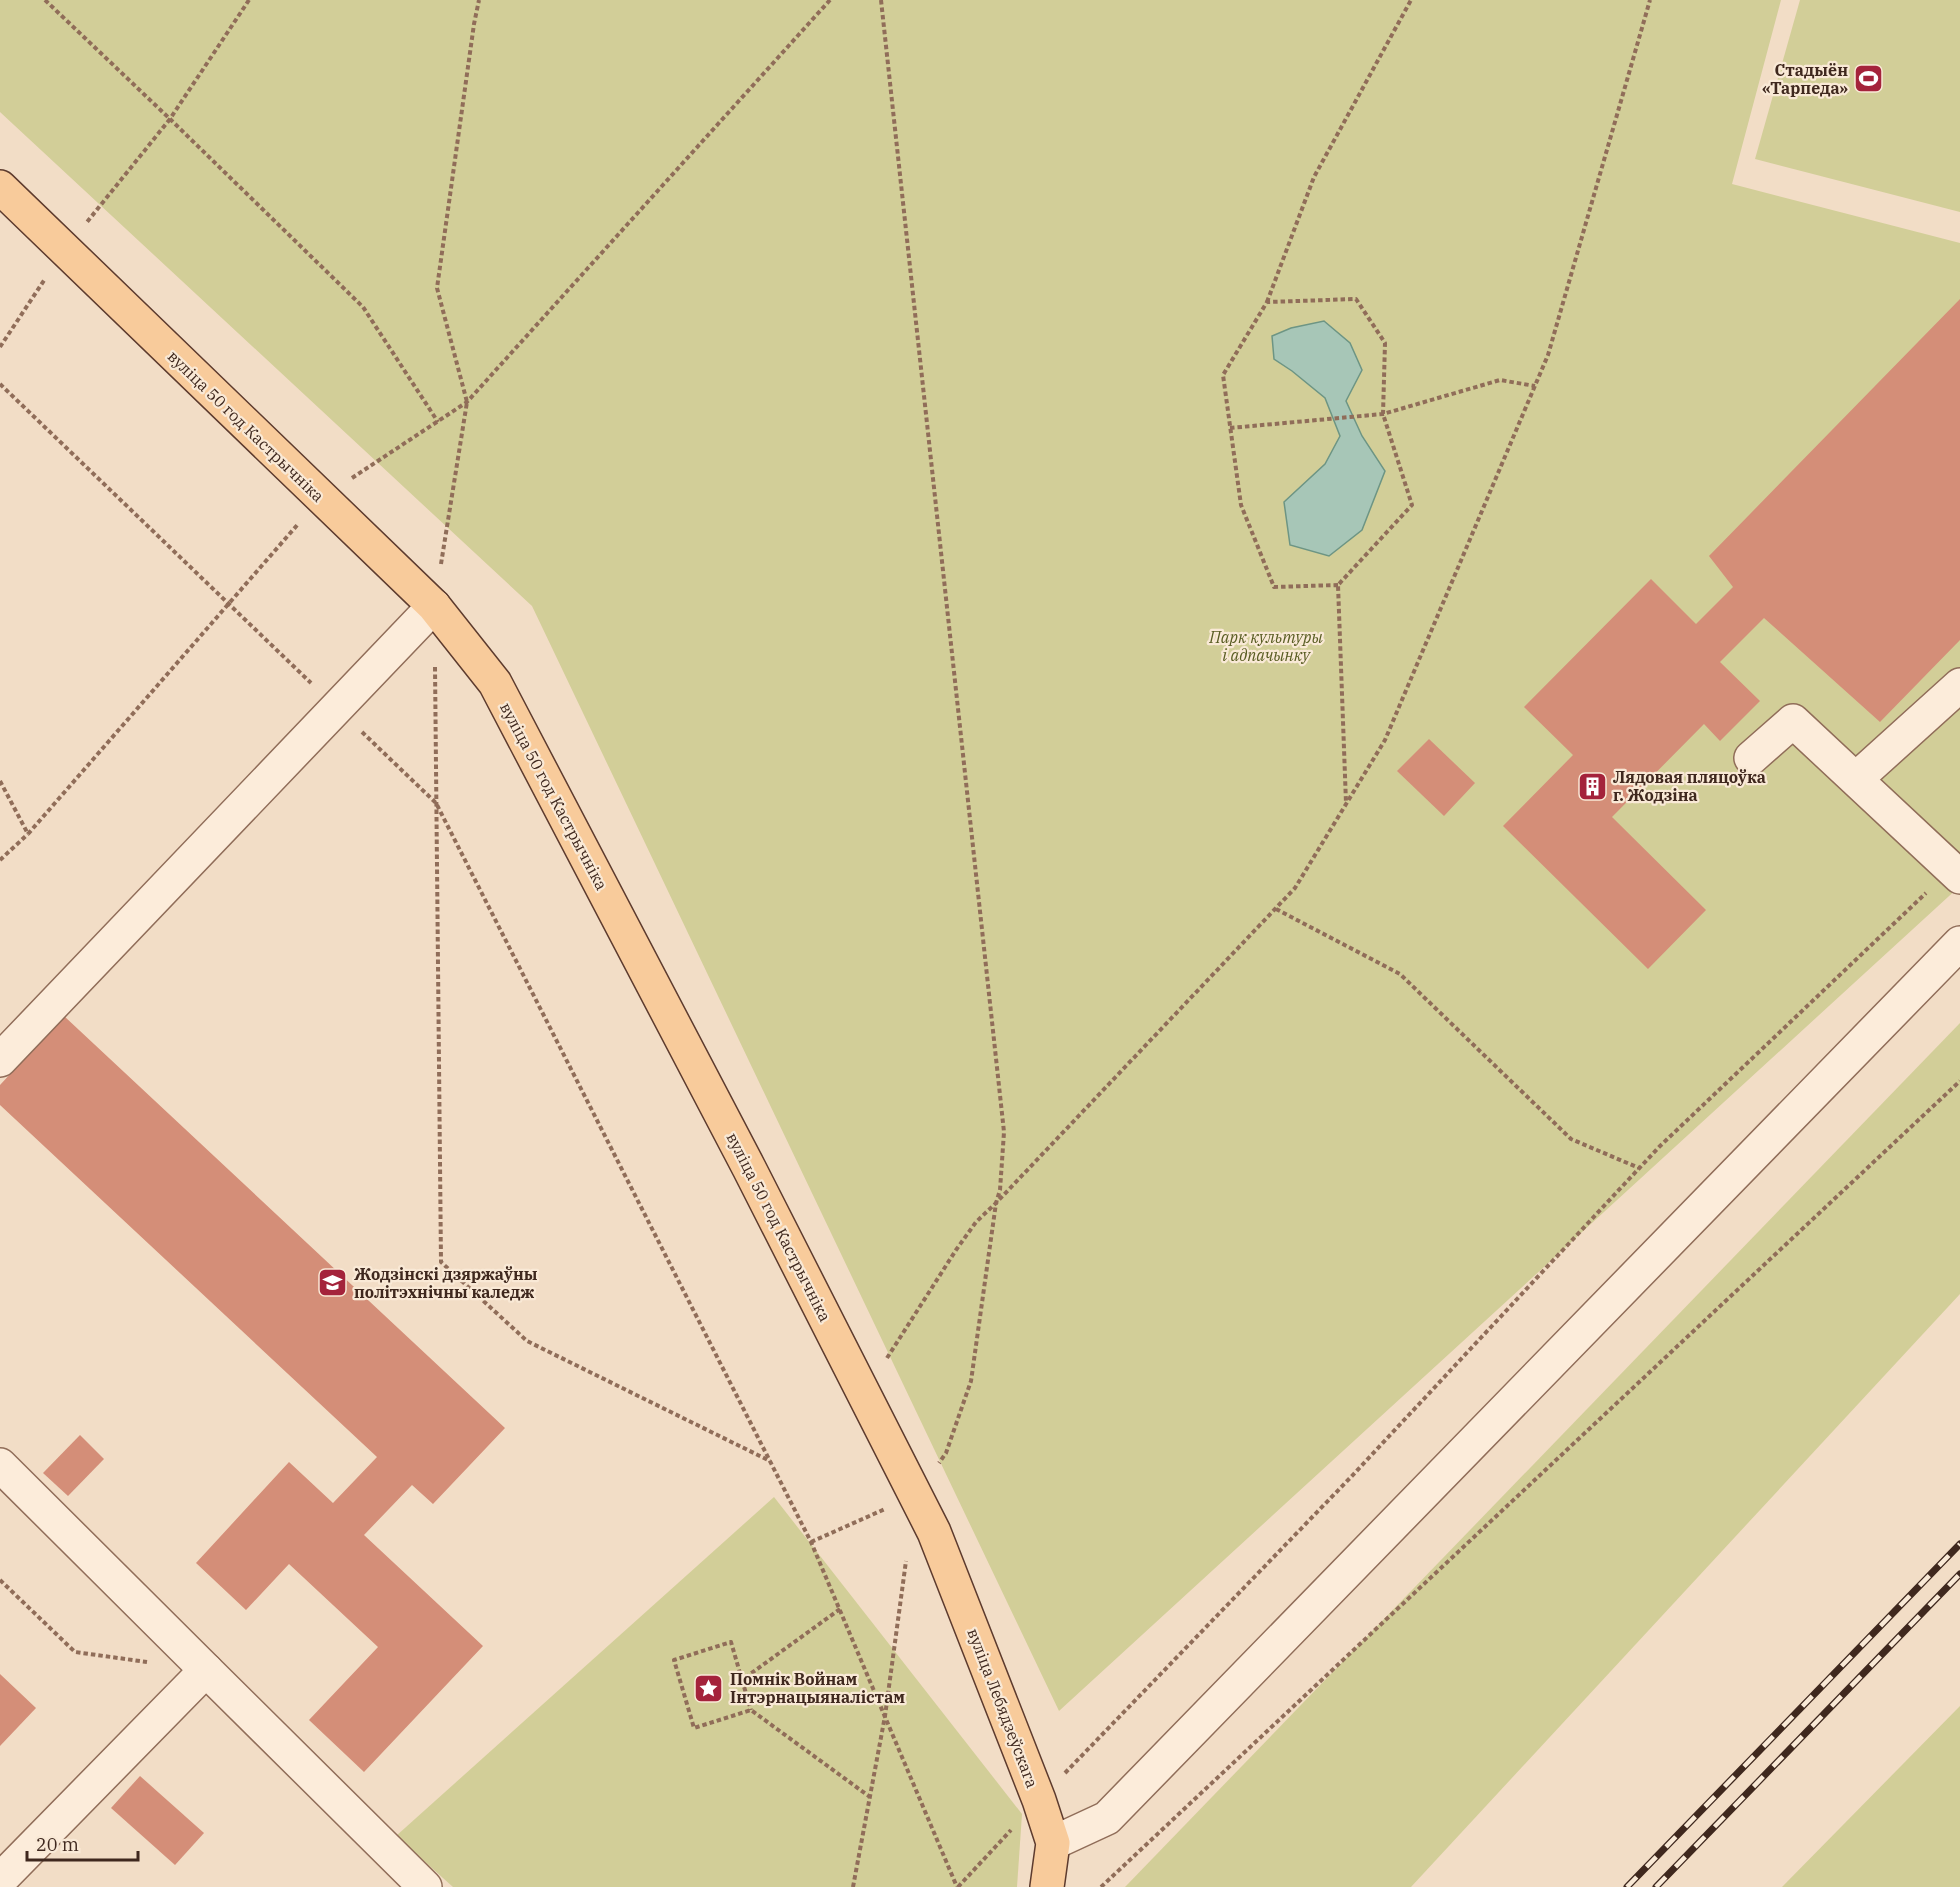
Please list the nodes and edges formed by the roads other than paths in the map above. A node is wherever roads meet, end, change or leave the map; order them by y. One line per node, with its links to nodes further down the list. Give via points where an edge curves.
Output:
1 (0, 187): 2 (main road, вуліца 50 год Кастрычніка)
2 (434, 606): 8 (lane); 10 (main road, вуліца 50 год Кастрычніка, via 495,683)
3 (1960, 685): 5 (lane)
4 (1751, 758): 5 (lane, via 1793,721)
5 (1856, 780): 6 (lane)
6 (1956, 873)
7 (1960, 943): 12 (lane, via 1107,1818)
8 (0, 1060)
9 (0, 1465): 11 (lane)
10 (934, 1532): 12 (main road, вуліца Лебядзеўскага)
11 (206, 1670): 13 (lane); 14 (lane)
12 (1053, 1843): 15 (main road, вуліца Лебядзеўскага)
13 (0, 1880)
14 (425, 1887)
15 (1047, 1887)

